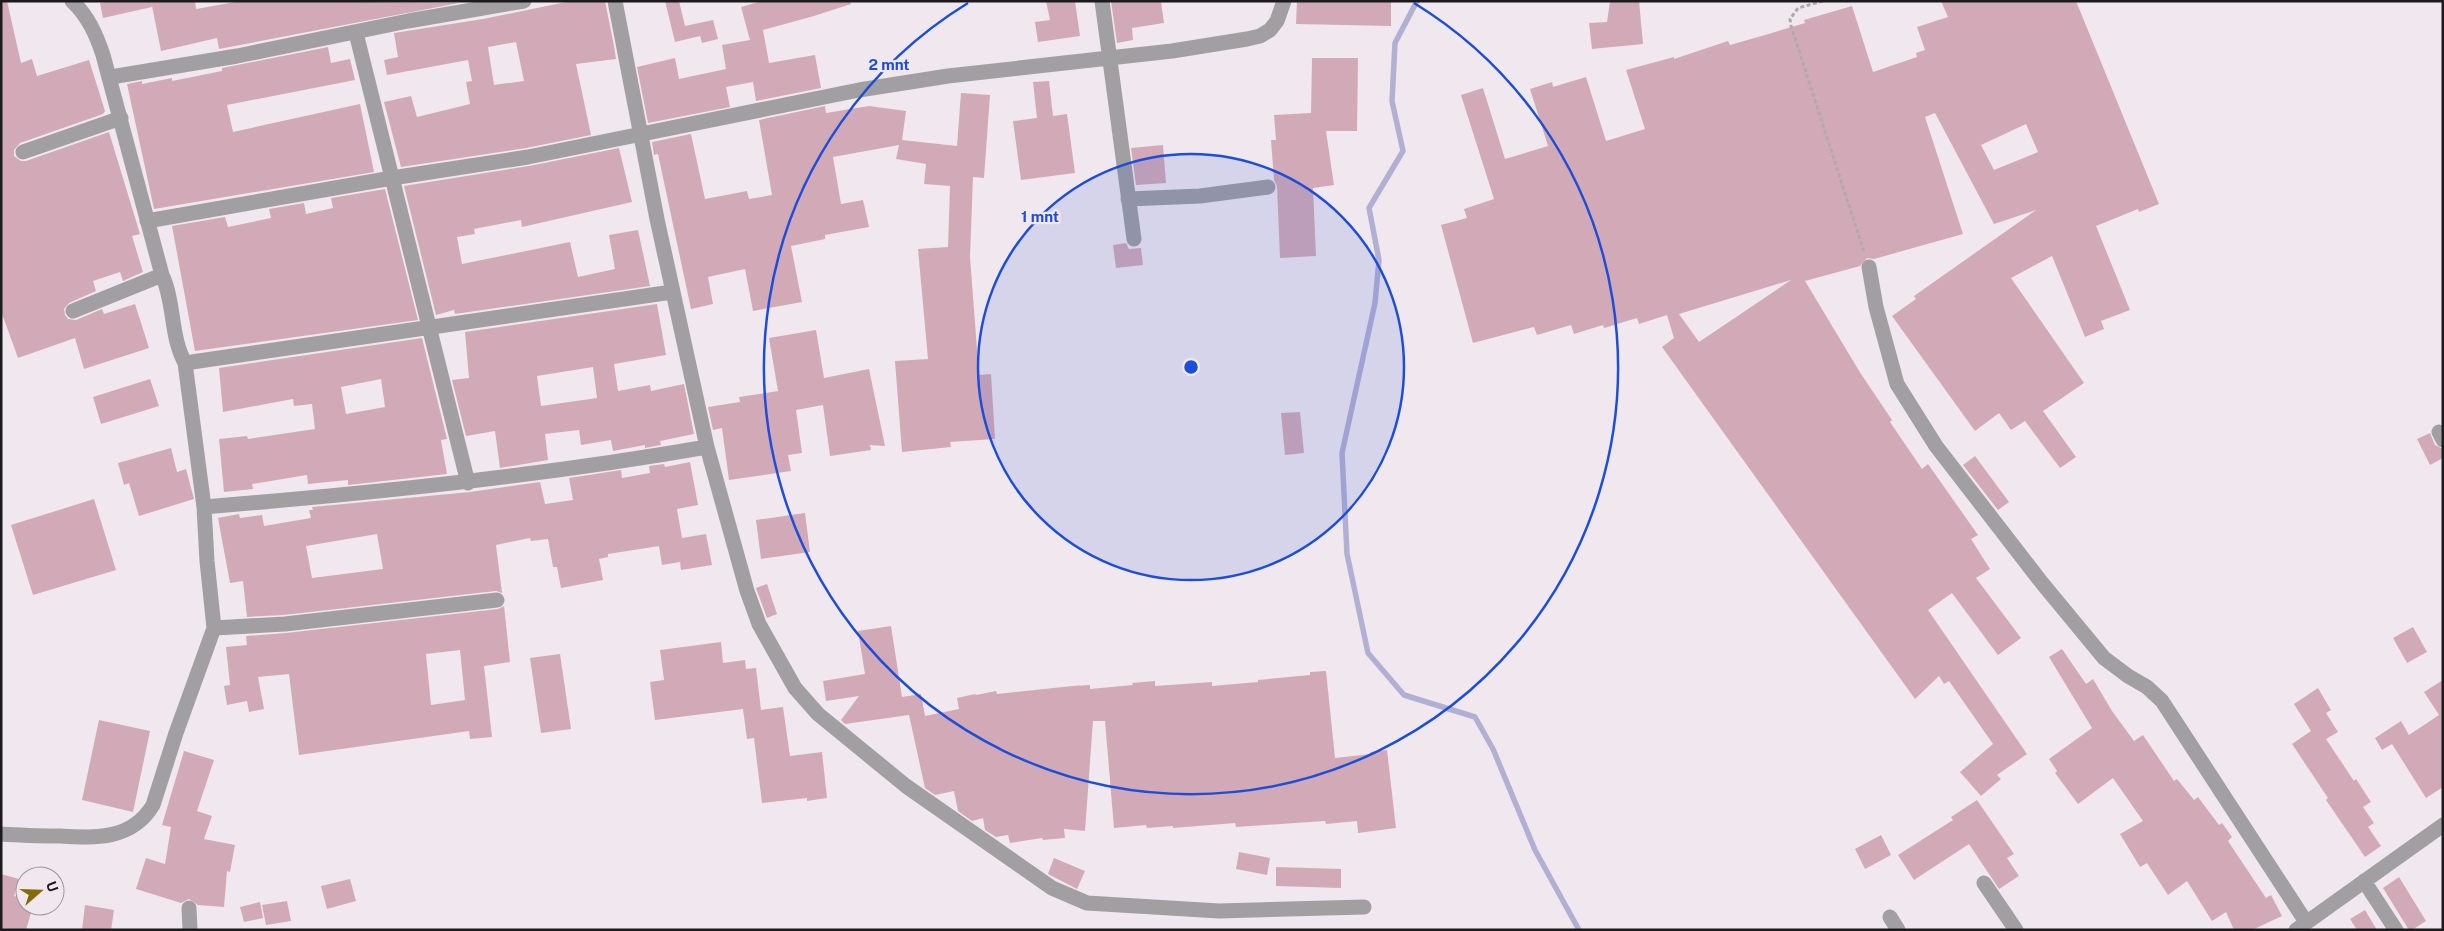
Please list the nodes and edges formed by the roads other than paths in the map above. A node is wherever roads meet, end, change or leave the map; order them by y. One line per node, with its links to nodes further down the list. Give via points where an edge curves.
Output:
1 (72, 1): 8 (street, via 96,33)
2 (524, 1): 6 (street)
3 (615, 1): 10 (street)
4 (1102, 1): 7 (street)
5 (1284, 1): 7 (street, via 1278,21 1260,36 1172,51)
6 (356, 33): 8 (street); 12 (street)
7 (1110, 57): 10 (street, via 858,90); 14 (street)
8 (111, 77): 9 (street)
9 (121, 118): 11 (street); 15 (street)
10 (641, 136): 12 (street); 19 (street)
11 (23, 152)
12 (392, 178): 15 (street); 21 (street)
13 (1268, 187): 14 (street, via 1200,196)
14 (1128, 199): 16 (street)
15 (147, 221): 18 (street)
16 (1134, 239)
17 (1869, 267): 34 (street, via 1876,307 1897,384 1936,446 2104,658 2162,701)
18 (162, 275): 20 (street); 22 (street, via 169,289 179,352)
19 (672, 292): 21 (street); 23 (street)
20 (73, 310)
21 (429, 327): 22 (street); 24 (street)
22 (185, 363): 25 (street)
23 (707, 447): 24 (street); 32 (street, via 759,624 795,688 818,714 852,742 973,834 1052,888 1087,902 1219,911)
24 (468, 483): 25 (street)
25 (204, 507): 27 (street)
26 (497, 600): 27 (street, via 285,624)
27 (214, 628): 29 (street, via 153,805 136,826 109,837)
28 (2443, 825): 30 (street)
29 (1, 834)
30 (2364, 881): 34 (street); 37 (street)
31 (1984, 882): 36 (street)
32 (1364, 907)
33 (189, 908): 35 (street)
34 (2301, 926)
35 (190, 930)
36 (2016, 930)
37 (2396, 930)

